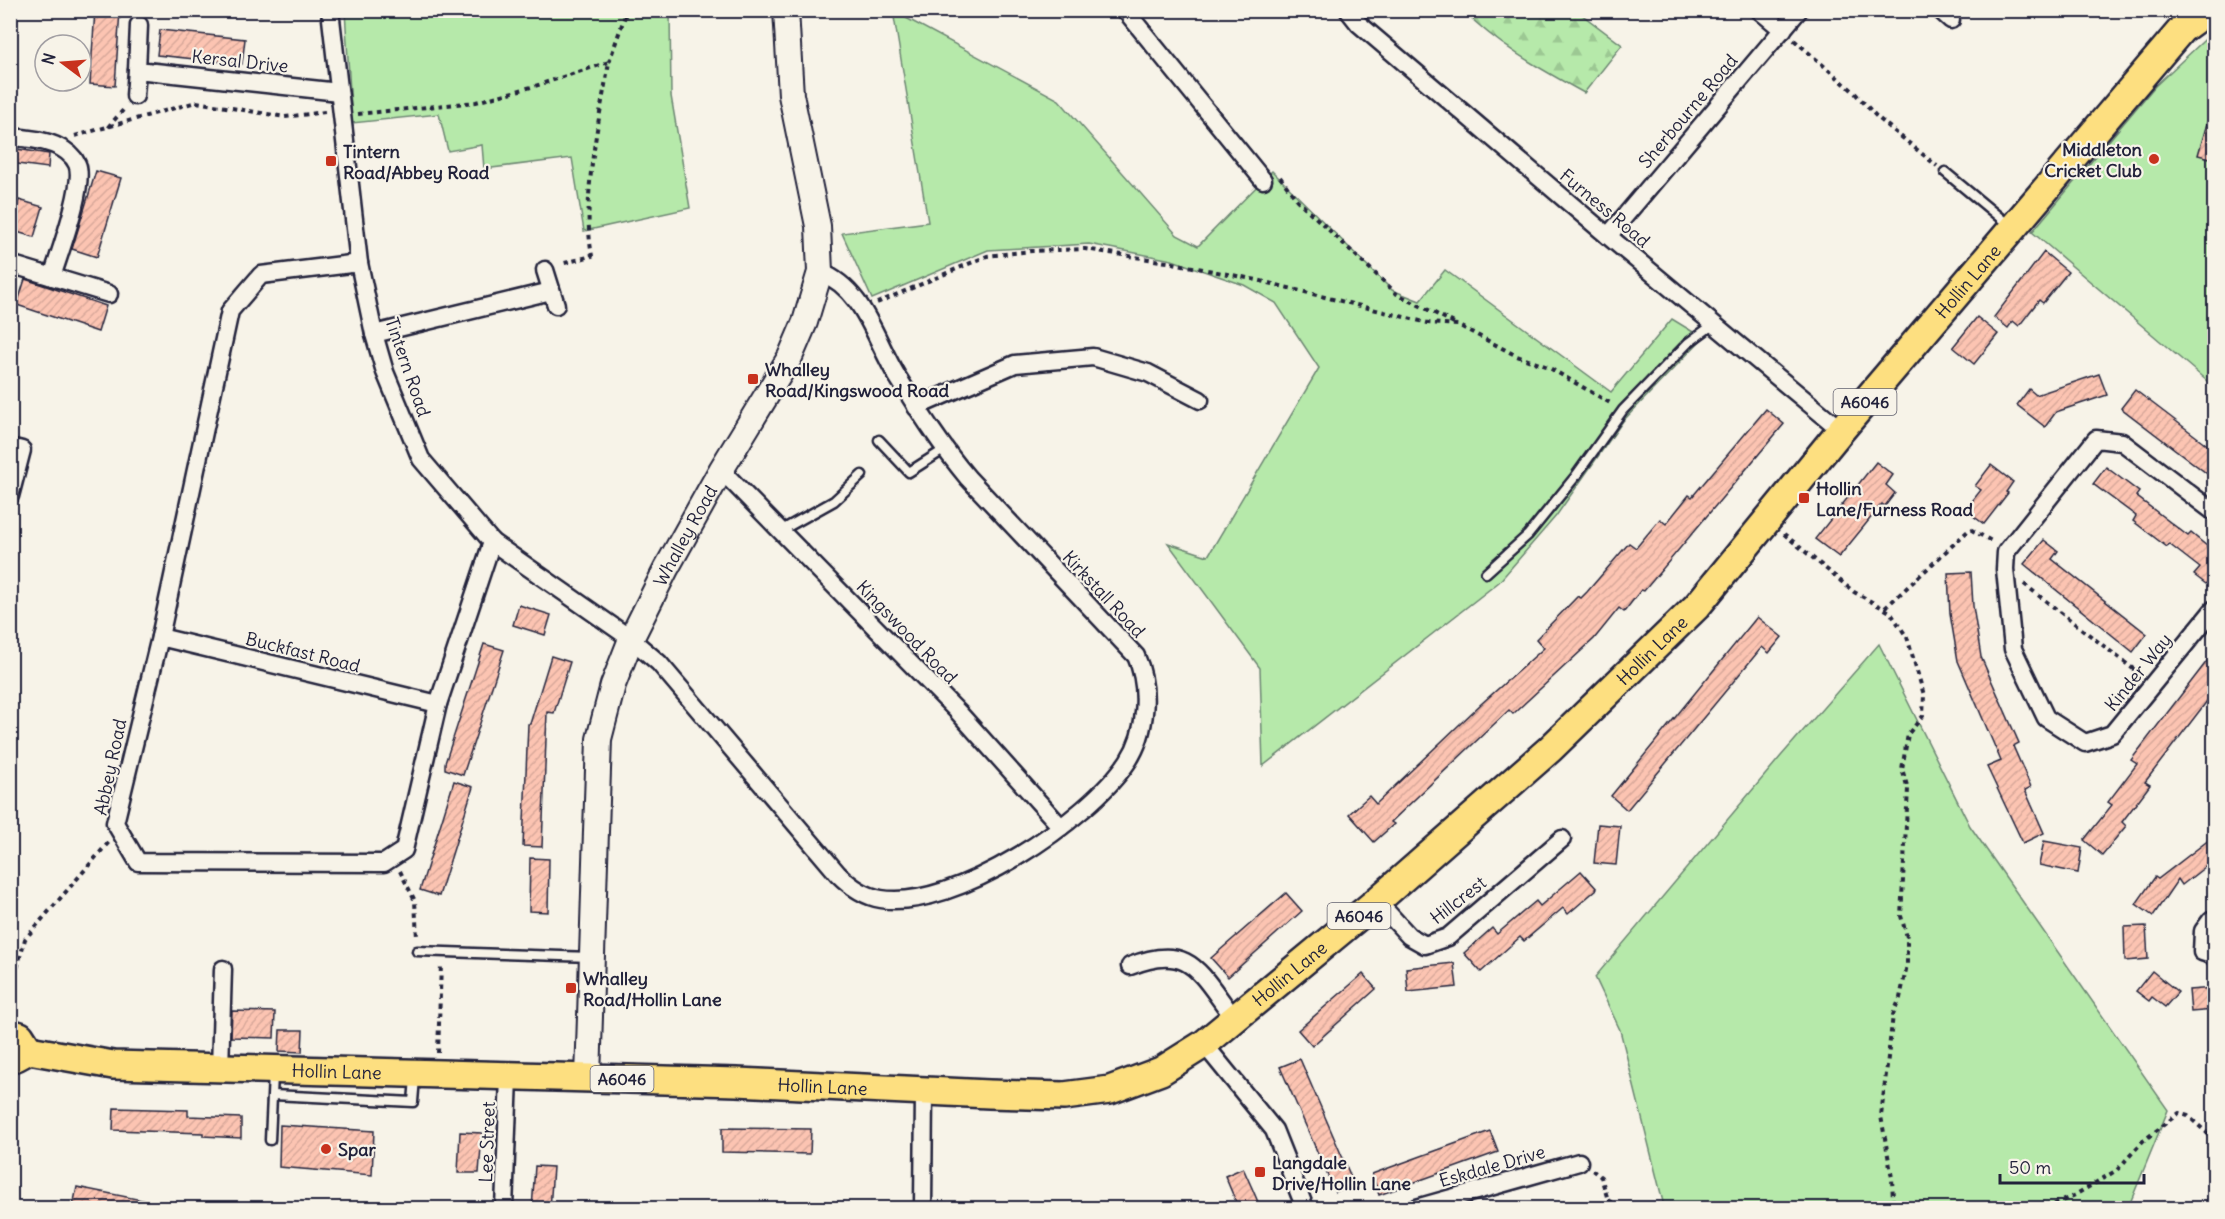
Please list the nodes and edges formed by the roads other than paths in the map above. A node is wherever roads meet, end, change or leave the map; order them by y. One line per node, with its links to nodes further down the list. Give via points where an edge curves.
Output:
1 (330, 10): 11 (street, Tintern Road)
2 (786, 10): 21 (street, Whalley Road, via 791,94 818,226)
3 (1125, 10): 15 (street)
4 (1348, 10): 17 (street, Furness Road, via 1359,24)
5 (1759, 10): 9 (street)
6 (1799, 10): 9 (street, Sherbourne Road)
7 (2208, 10): 16 (main road, Hollin Lane / A6046, via 2182,29)
8 (140, 25): 10 (street)
9 (1783, 30): 17 (street, Sherbourne Road)
10 (137, 69): 11 (street, Kersal Drive); 12 (street)
11 (339, 92): 18 (street, Tintern Road)
12 (135, 96)
13 (10, 137): 22 (street, via 51,143 67,151 78,164 79,187)
14 (1945, 172): 16 (lane)
15 (1263, 180)
16 (2013, 228): 28 (main road, Hollin Lane / A6046)
17 (1608, 237): 24 (street, Furness Road)
18 (359, 263): 25 (street, Tintern Road); 40 (street, Abbey Road, via 261,275 230,311)
19 (10, 264): 22 (street)
20 (545, 270): 25 (street, via 553,298)
21 (819, 272): 27 (street, Kirkstall Road, via 839,281 862,309); 32 (street, Whalley Road, via 790,357)
22 (52, 277): 23 (street)
23 (109, 294)
24 (1714, 324): 28 (street, Furness Road); 38 (lane, via 1688,343 1623,410 1528,535)
25 (374, 334): 37 (street, Tintern Road, via 385,372 421,459)
26 (1200, 400): 27 (street, via 1148,373 1093,357 1015,364)
27 (916, 407): 31 (street, Kirkstall Road)
28 (1841, 430): 45 (main road, Hollin Lane / A6046, via 1696,606 1550,749)
29 (879, 440): 31 (lane, via 909,472)
30 (10, 447): 34 (street, via 22,450)
31 (945, 449): 43 (street, Kirkstall Road, via 1136,656 1142,670 1144,713 1130,759 1099,794)
32 (721, 470): 36 (street, Kingswood Road); 41 (street, Whalley Road)
33 (862, 475): 36 (lane, via 834,501)
34 (10, 496)
35 (2214, 512): 39 (street, Kinder Way, via 2121,442 2096,440 2005,560 2013,649 2046,718 2085,743 2112,734)
36 (782, 530): 43 (street, Kingswood Road, via 959,713)
37 (492, 542): 41 (street, Tintern Road); 42 (street)
38 (1486, 573)
39 (2214, 609)
40 (160, 637): 42 (street, Buckfast Road); 42 (street, Abbey Road, via 115,824 138,862 384,863 404,850)
41 (631, 639): 43 (street, Kirkstall Road, via 671,675 838,874 865,894 907,899 960,885 1013,860); 49 (street, Whalley Road, via 599,739)
42 (438, 705)
43 (1061, 827)
44 (1562, 839): 45 (street, Hillcrest, via 1448,937 1425,945 1409,936)
45 (1377, 902): 52 (main road, Hollin Lane / A6046)
46 (2214, 920): 48 (street, via 2203,931 2202,952)
47 (417, 951): 49 (lane)
48 (2214, 956)
49 (591, 957): 57 (street, Whalley Road)
50 (1130, 966): 52 (street, via 1156,957 1180,958 1191,965)
51 (222, 969): 55 (street)
52 (1234, 1019): 53 (main road, Hollin Lane / A6046)
53 (1204, 1044): 59 (main road, Hollin Lane / A6046, via 1161,1071 1110,1090 1064,1096); 64 (street, via 1274,1130)
54 (17, 1046): 55 (main road, Hollin Lane / A6046, via 113,1065)
55 (220, 1069): 58 (main road, Hollin Lane / A6046)
56 (509, 1077): 57 (main road, Hollin Lane / A6046); 58 (main road, Hollin Lane / A6046, via 426,1074); 63 (street, Lee Street)
57 (588, 1078): 59 (main road, Hollin Lane / A6046)
58 (273, 1083): 60 (lane)
59 (924, 1091): 62 (street)
60 (270, 1140)
61 (1579, 1161): 65 (street, Eskdale Drive)
62 (923, 1208)
63 (504, 1209)
64 (1305, 1209)
65 (1416, 1209)

